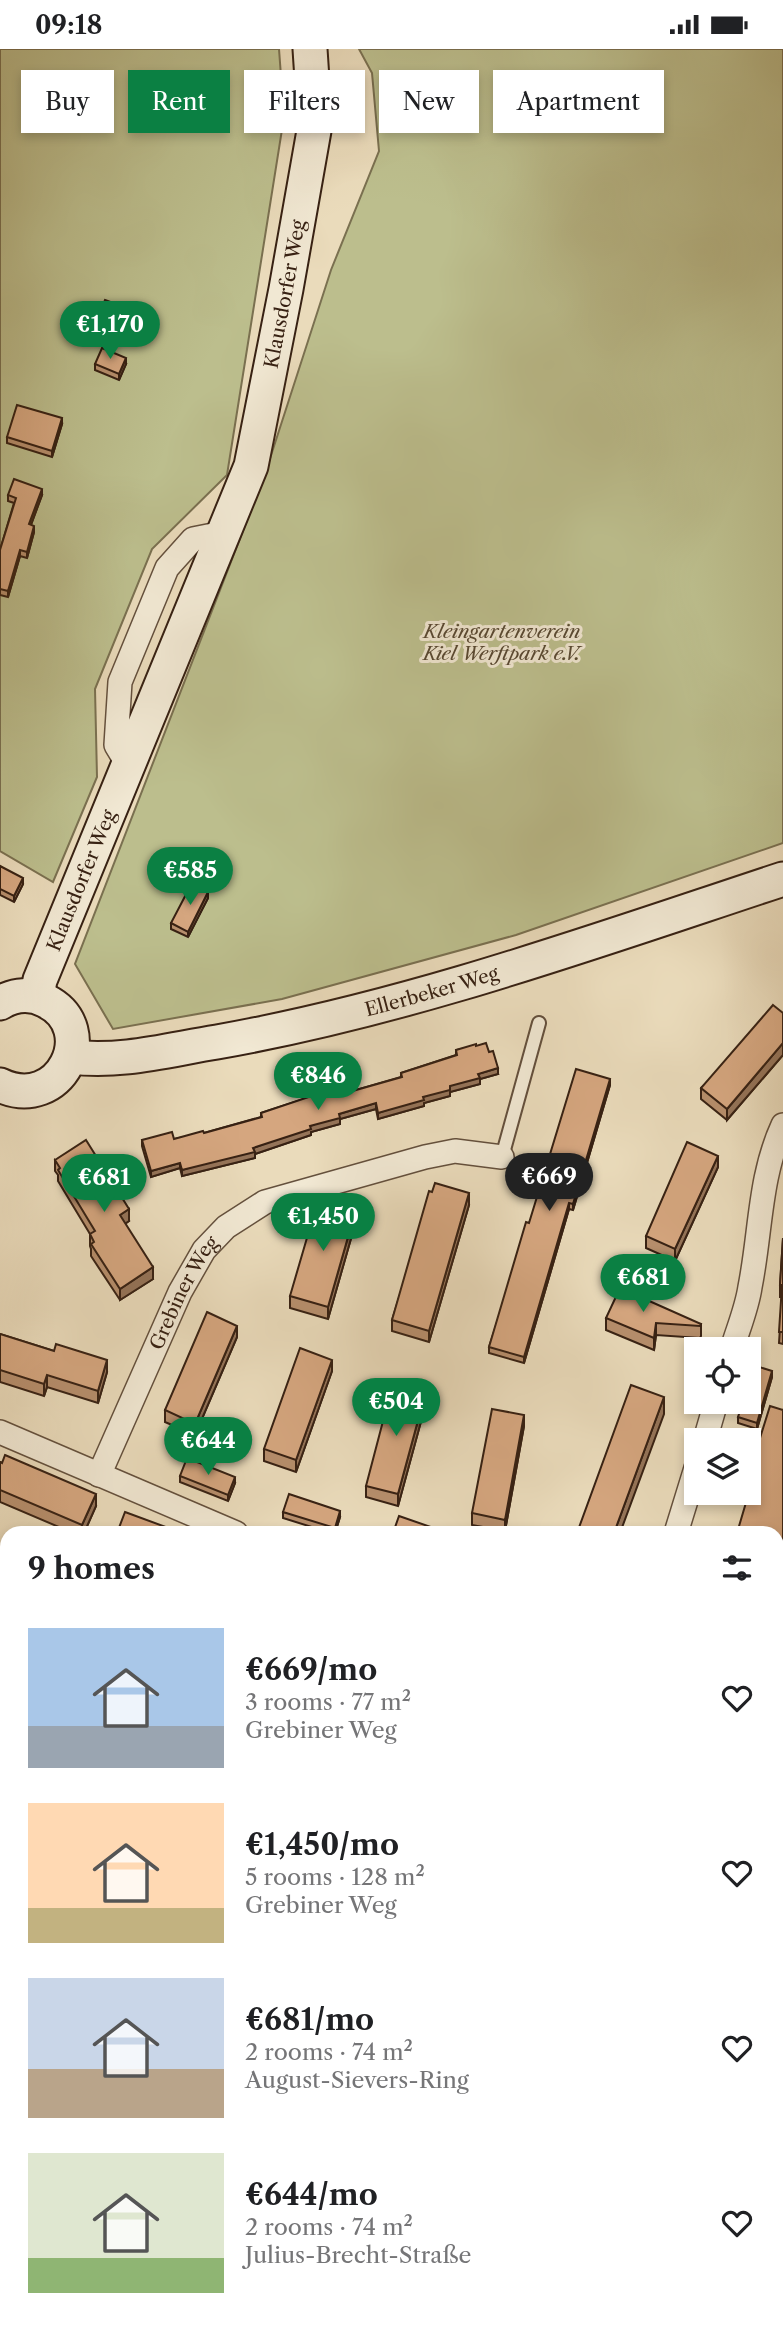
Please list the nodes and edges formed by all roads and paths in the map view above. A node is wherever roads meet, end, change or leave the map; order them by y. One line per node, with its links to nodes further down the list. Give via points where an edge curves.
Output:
1 (310, 49): 3 (street, Klausdorfer Weg, via 315,125 251,466)
2 (783, 879): 6 (street, Ellerbeker Weg, via 524,965 288,1029 114,1060)
3 (37, 996): 4 (street, via 12,996); 6 (street, via 54,1005 66,1019)
4 (0, 1003)
5 (539, 1023): 9 (lane)
6 (71, 1057): 7 (street, via 62,1074 47,1086)
7 (3, 1096)
8 (783, 1125): 10 (street, via 763,1187 750,1289)
9 (502, 1157): 12 (street, Grebiner Weg, via 455,1151 425,1157 265,1202 226,1227 204,1250 180,1292)
10 (736, 1337)
11 (0, 1433): 12 (street)
12 (99, 1475): 14 (street)
13 (685, 1505): 15 (street)
14 (219, 1526)
15 (679, 1526)

